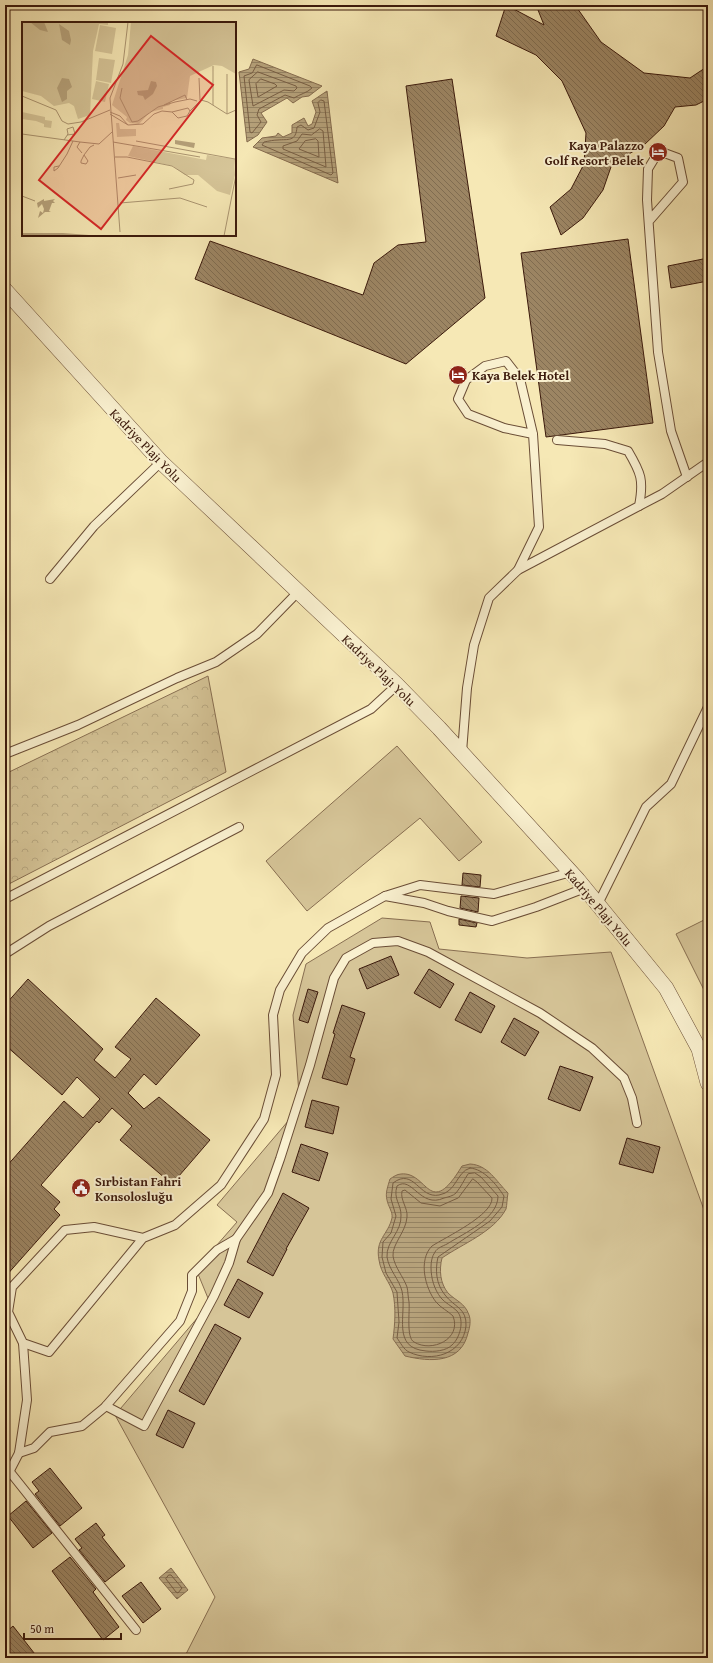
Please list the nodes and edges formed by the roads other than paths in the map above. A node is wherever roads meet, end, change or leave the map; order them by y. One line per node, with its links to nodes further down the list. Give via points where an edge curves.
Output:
1 (649, 221): 1 (lane, via 648,169 659,151 678,158 683,182); 7 (lane, via 658,352 672,431)
2 (5, 290): 5 (street, Kadriye Plajı Yolu)
3 (534, 434): 3 (lane, via 504,428 468,414 458,399 466,380 485,366 506,361 520,379); 9 (lane, via 539,526)
4 (558, 440): 8 (lane, via 605,444 628,451 639,468 643,488)
5 (161, 462): 10 (lane, via 94,526); 11 (street, Kadriye Plajı Yolu)
6 (708, 462): 7 (lane)
7 (687, 477): 8 (lane)
8 (639, 506): 9 (lane)
9 (518, 570): 14 (lane, via 490,598 474,645 467,688)
10 (50, 580)
11 (298, 592): 12 (street, Kadriye Plajı Yolu); 15 (lane, via 257,634 216,662 78,725)
12 (397, 686): 14 (street, Kadriye Plajı Yolu); 20 (lane, via 371,709)
13 (708, 707): 21 (lane, via 671,784 646,807)
14 (462, 753): 17 (street, Kadriye Plajı Yolu)
15 (5, 754)
16 (239, 827): 22 (lane, via 49,926)
17 (571, 872): 18 (street, Kadriye Plajı Yolu); 19 (lane, via 494,894 420,885)
18 (585, 888): 19 (lane, via 536,907 492,920); 21 (street, Kadriye Plajı Yolu)
19 (385, 896): 25 (lane, via 328,928 302,953 280,990 273,1015 276,1075 264,1119 221,1185 175,1225)
20 (5, 899)
21 (598, 904): 23 (street, Kadriye Plajı Yolu, via 666,988 699,1049)
22 (5, 954)
23 (708, 1083)
24 (637, 1123): 26 (lane, via 632,1098 624,1078 592,1048 540,1013 428,952 398,941 373,943 346,958 334,978 268,1193)
25 (142, 1238): 27 (lane, via 49,1352); 27 (lane, via 94,1227 65,1230 12,1287 8,1312)
26 (236, 1239): 28 (lane, via 217,1250 192,1275 192,1291 180,1321); 28 (lane, via 229,1263 214,1296 144,1426)
27 (23, 1343): 29 (lane, via 27,1400)
28 (106, 1406): 29 (lane, via 82,1426 50,1432 34,1448)
29 (19, 1453): 30 (lane)
30 (10, 1472): 31 (lane); 32 (lane)
31 (5, 1480)
32 (136, 1630)

